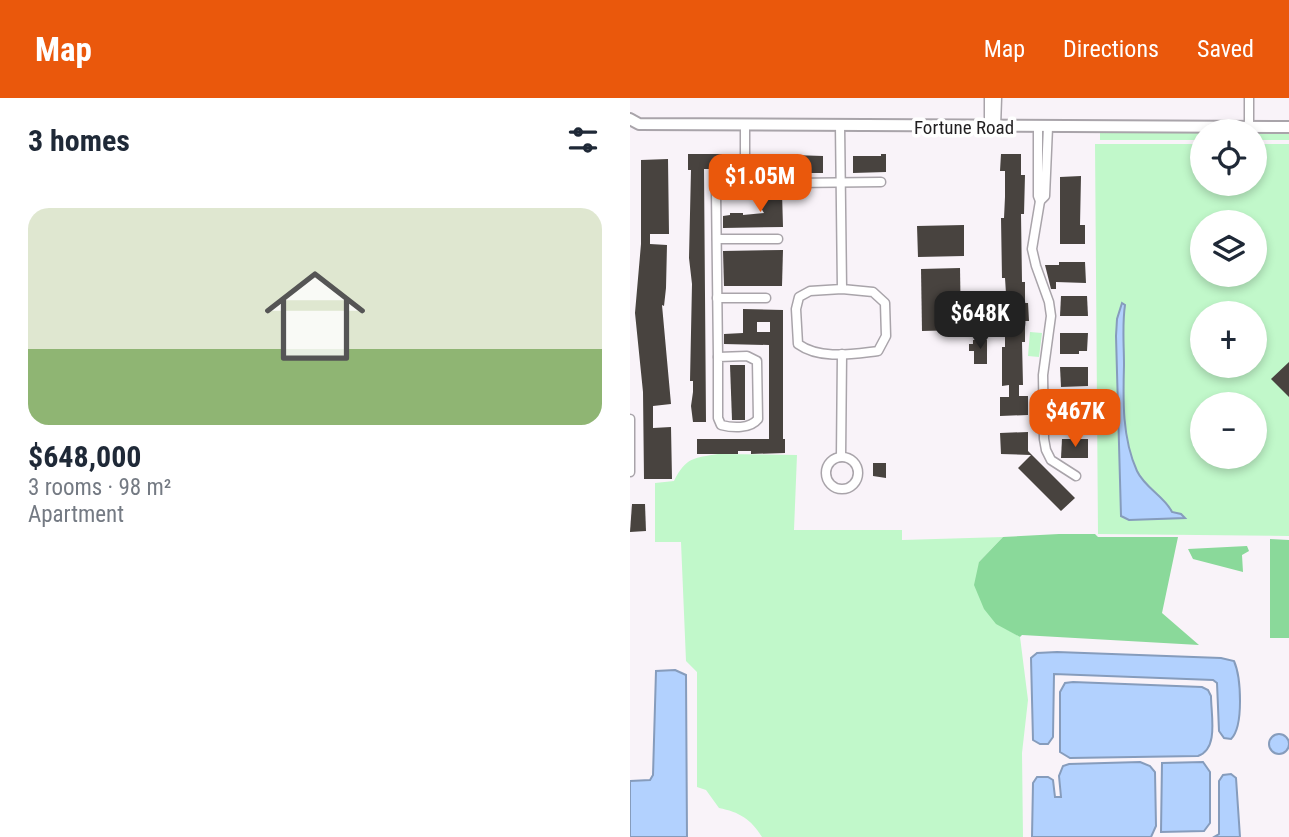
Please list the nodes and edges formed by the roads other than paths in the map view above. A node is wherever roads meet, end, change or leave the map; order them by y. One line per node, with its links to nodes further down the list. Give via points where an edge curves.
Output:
1 (989, 98): 8 (street)
2 (997, 98): 8 (street)
3 (1250, 98): 4 (street)
4 (1250, 119)
5 (633, 124): 6 (street, Fortune Road)
6 (745, 124): 7 (street, Fortune Road); 13 (street)
7 (840, 125): 8 (street, Fortune Road); 15 (street)
8 (993, 127): 9 (street, Fortune Road)
9 (1043, 127): 10 (street, Fortune Road); 28 (street, via 1040,201 1032,248 1051,316 1043,375 1044,439 1051,460)
10 (1190, 127)
11 (1267, 127): 12 (street, Fortune Road)
12 (1289, 127)
13 (745, 180): 14 (street); 18 (street, via 719,183)
14 (779, 180)
15 (841, 183): 16 (street); 17 (street); 20 (street)
16 (881, 183)
17 (793, 184)
18 (717, 239): 19 (street); 21 (street)
19 (778, 239)
20 (842, 289): 23 (street, via 873,292 885,303 886,337 878,351); 23 (street, via 810,291 799,297 796,309 798,344 809,352)
21 (717, 298): 22 (street); 24 (street)
22 (766, 298)
23 (842, 354): 26 (street)
24 (718, 357): 24 (street, via 747,356 757,361 758,419 749,426 721,425)
25 (630, 419): 27 (street)
26 (841, 457): 26 (street, via 828,464 826,473 829,482 843,489 856,480 857,469 852,460)
27 (630, 472)
28 (1076, 476)

